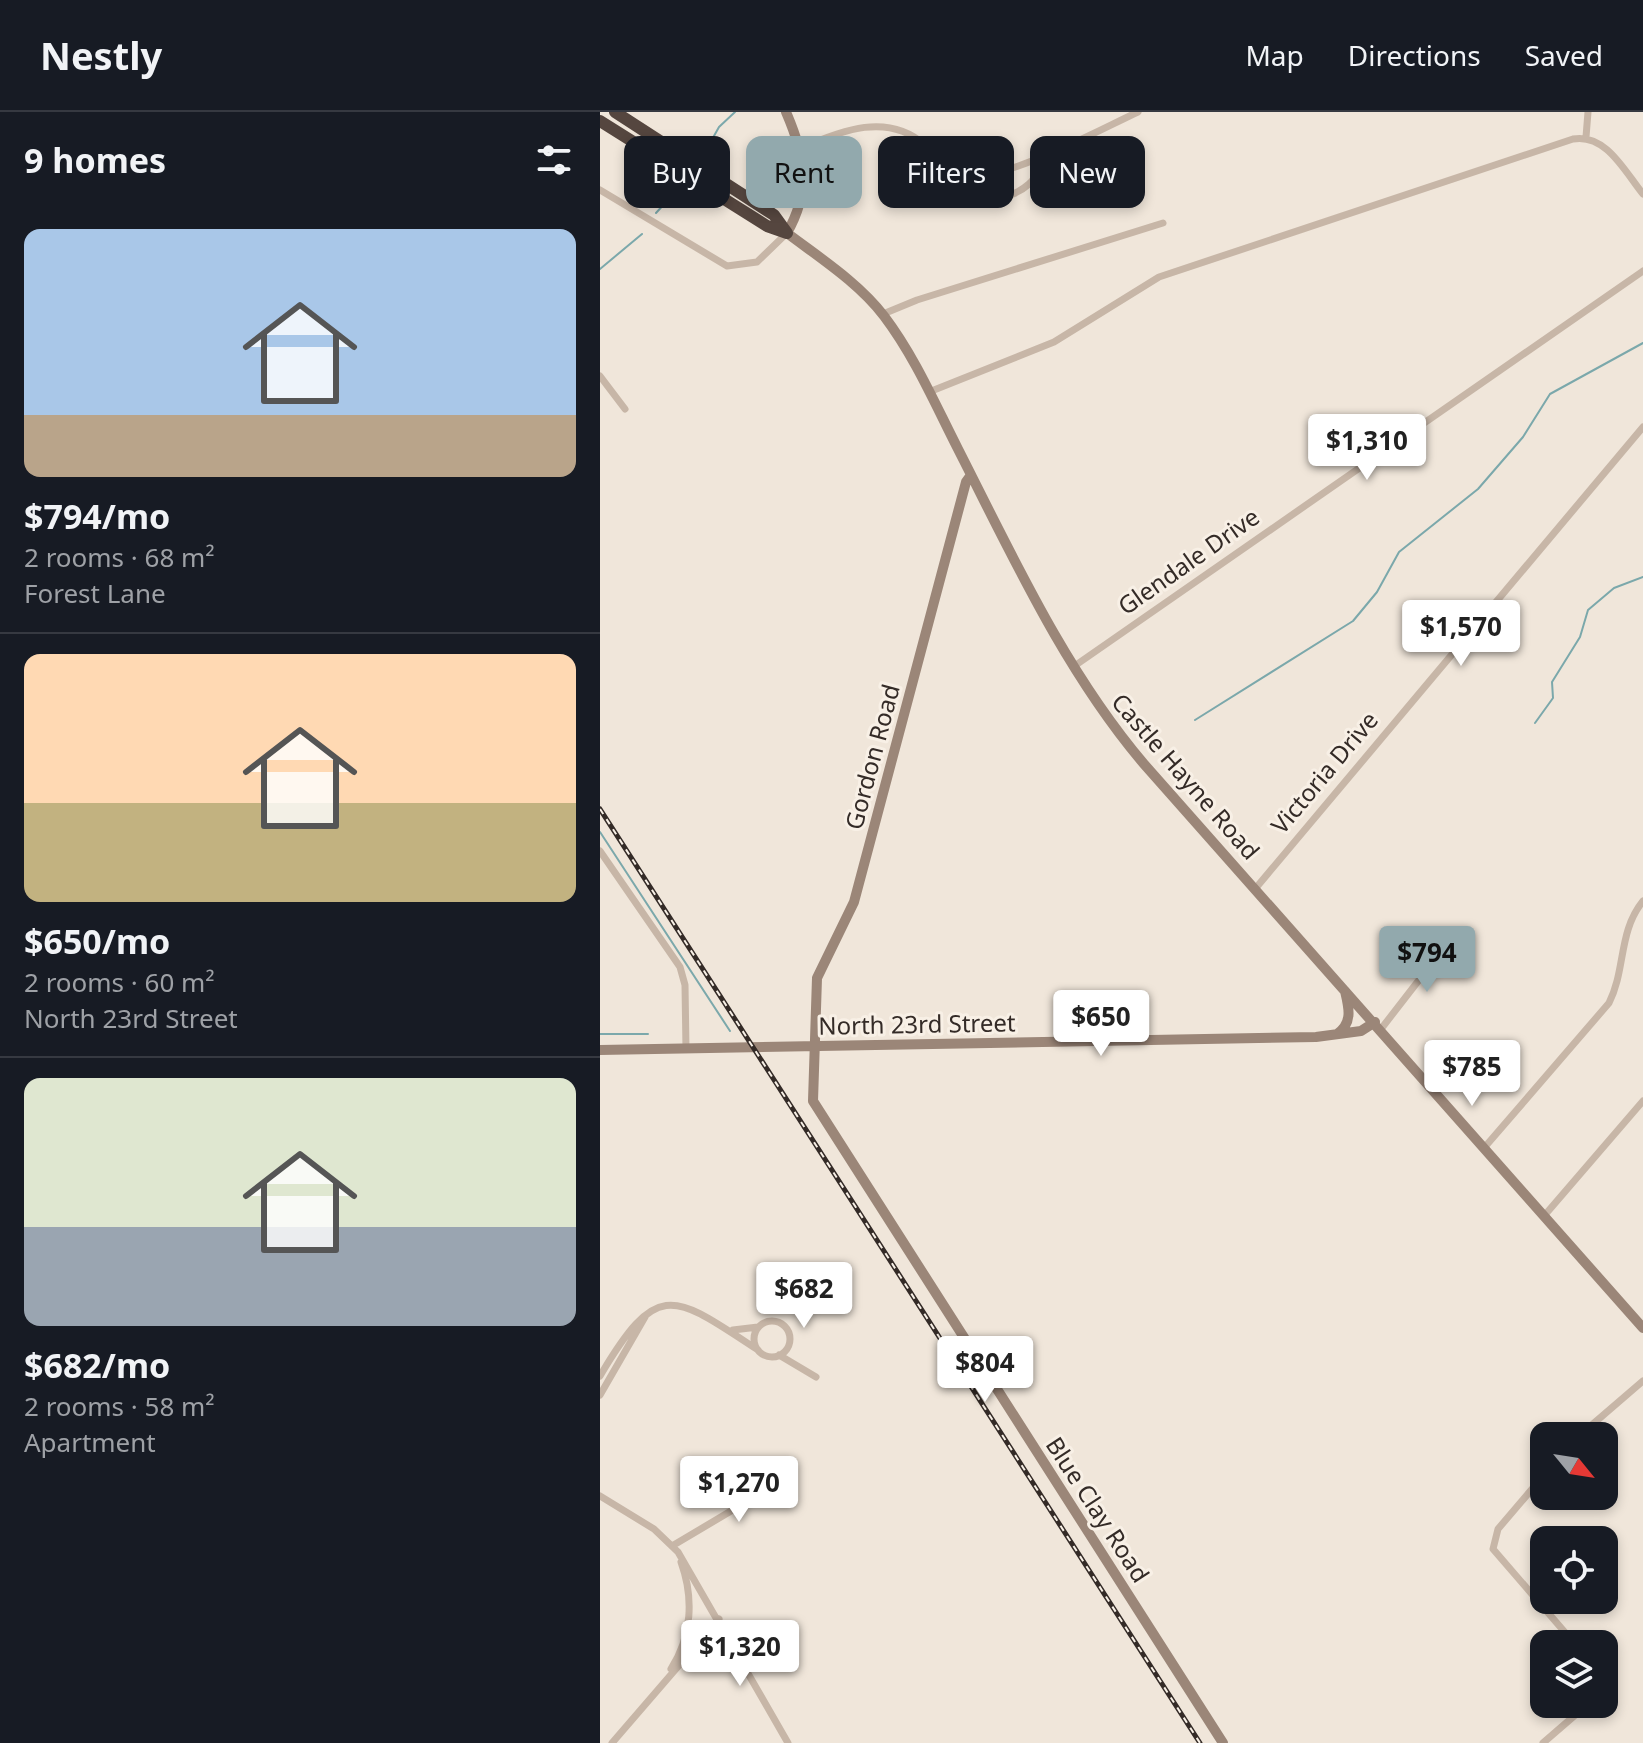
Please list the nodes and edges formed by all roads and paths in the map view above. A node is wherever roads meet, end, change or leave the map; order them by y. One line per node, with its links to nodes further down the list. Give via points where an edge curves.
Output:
1 (606, 112): 7 (highway)
2 (615, 112): 8 (highway)
3 (786, 112): 9 (main road)
4 (1138, 112): 12 (street)
5 (1588, 112): 13 (street)
6 (600, 122): 19 (highway, via 767,226)
7 (647, 136)
8 (650, 136)
9 (796, 136)
10 (830, 136): 11 (street, via 875,122)
11 (915, 136)
12 (1086, 136)
13 (1586, 137): 16 (street, via 1601,144); 23 (street, via 1170,273 1054,342)
14 (730, 187): 19 (highway, via 774,215)
15 (600, 190): 19 (street, via 727,266 757,262)
16 (1643, 194)
17 (797, 208): 19 (main road)
18 (1163, 223): 21 (street)
19 (787, 233): 21 (main road, Castle Hayne Road)
20 (1643, 271): 27 (street, Glendale Drive)
21 (883, 314): 23 (main road, Castle Hayne Road)
22 (600, 376): 24 (street)
23 (929, 392): 26 (main road, Castle Hayne Road)
24 (625, 409)
25 (1643, 427): 29 (street, Victoria Drive)
26 (971, 475): 27 (main road, Castle Hayne Road); 35 (main road, Gordon Road, via 854,902 817,978)
27 (1073, 667): 29 (main road, Castle Hayne Road, via 1122,739)
28 (600, 851): 36 (street, via 680,967)
29 (1255, 889): 32 (main road, Castle Hayne Road)
30 (1643, 901): 39 (street, via 1625,932 1609,1003)
31 (1450, 940): 33 (street)
32 (1343, 986): 33 (main road, Castle Hayne Road); 34 (main road, via 1348,1022)
33 (1378, 1026): 34 (main road, North 23rd Street); 39 (main road, Castle Hayne Road)
34 (1331, 1036): 35 (main road, North 23rd Street)
35 (813, 1047): 36 (main road, North 23rd Street); 62 (main road, Blue Clay Road, via 811,1094 820,1118)
36 (686, 1049): 37 (main road, North 23rd Street)
37 (600, 1050)
38 (1643, 1101): 40 (street)
39 (1484, 1148): 40 (main road, Castle Hayne Road)
40 (1544, 1216): 43 (main road, Castle Hayne Road)
41 (647, 1315): 44 (street, via 672,1305 689,1307); 47 (street, via 627,1330); 50 (street)
42 (759, 1327): 44 (street); 45 (street, via 754,1338); 46 (street, via 774,1321 788,1330 788,1347)
43 (1643, 1328)
44 (733, 1330): 45 (street)
45 (758, 1350): 46 (street)
46 (779, 1355): 48 (street)
47 (600, 1376)
48 (816, 1377)
49 (1643, 1381): 51 (street)
50 (600, 1395)
51 (1595, 1422)
52 (790, 1476): 55 (street)
53 (1530, 1491): 57 (street, via 1495,1534 1493,1549)
54 (600, 1496): 55 (street, via 640,1519)
55 (675, 1549): 56 (street); 58 (street, via 690,1594 688,1628 675,1662)
56 (719, 1619): 58 (street); 61 (street)
57 (1563, 1630)
58 (655, 1692): 60 (street)
59 (1572, 1718): 63 (street)
60 (612, 1743)
61 (788, 1743)
62 (1223, 1743)
63 (1543, 1743)

